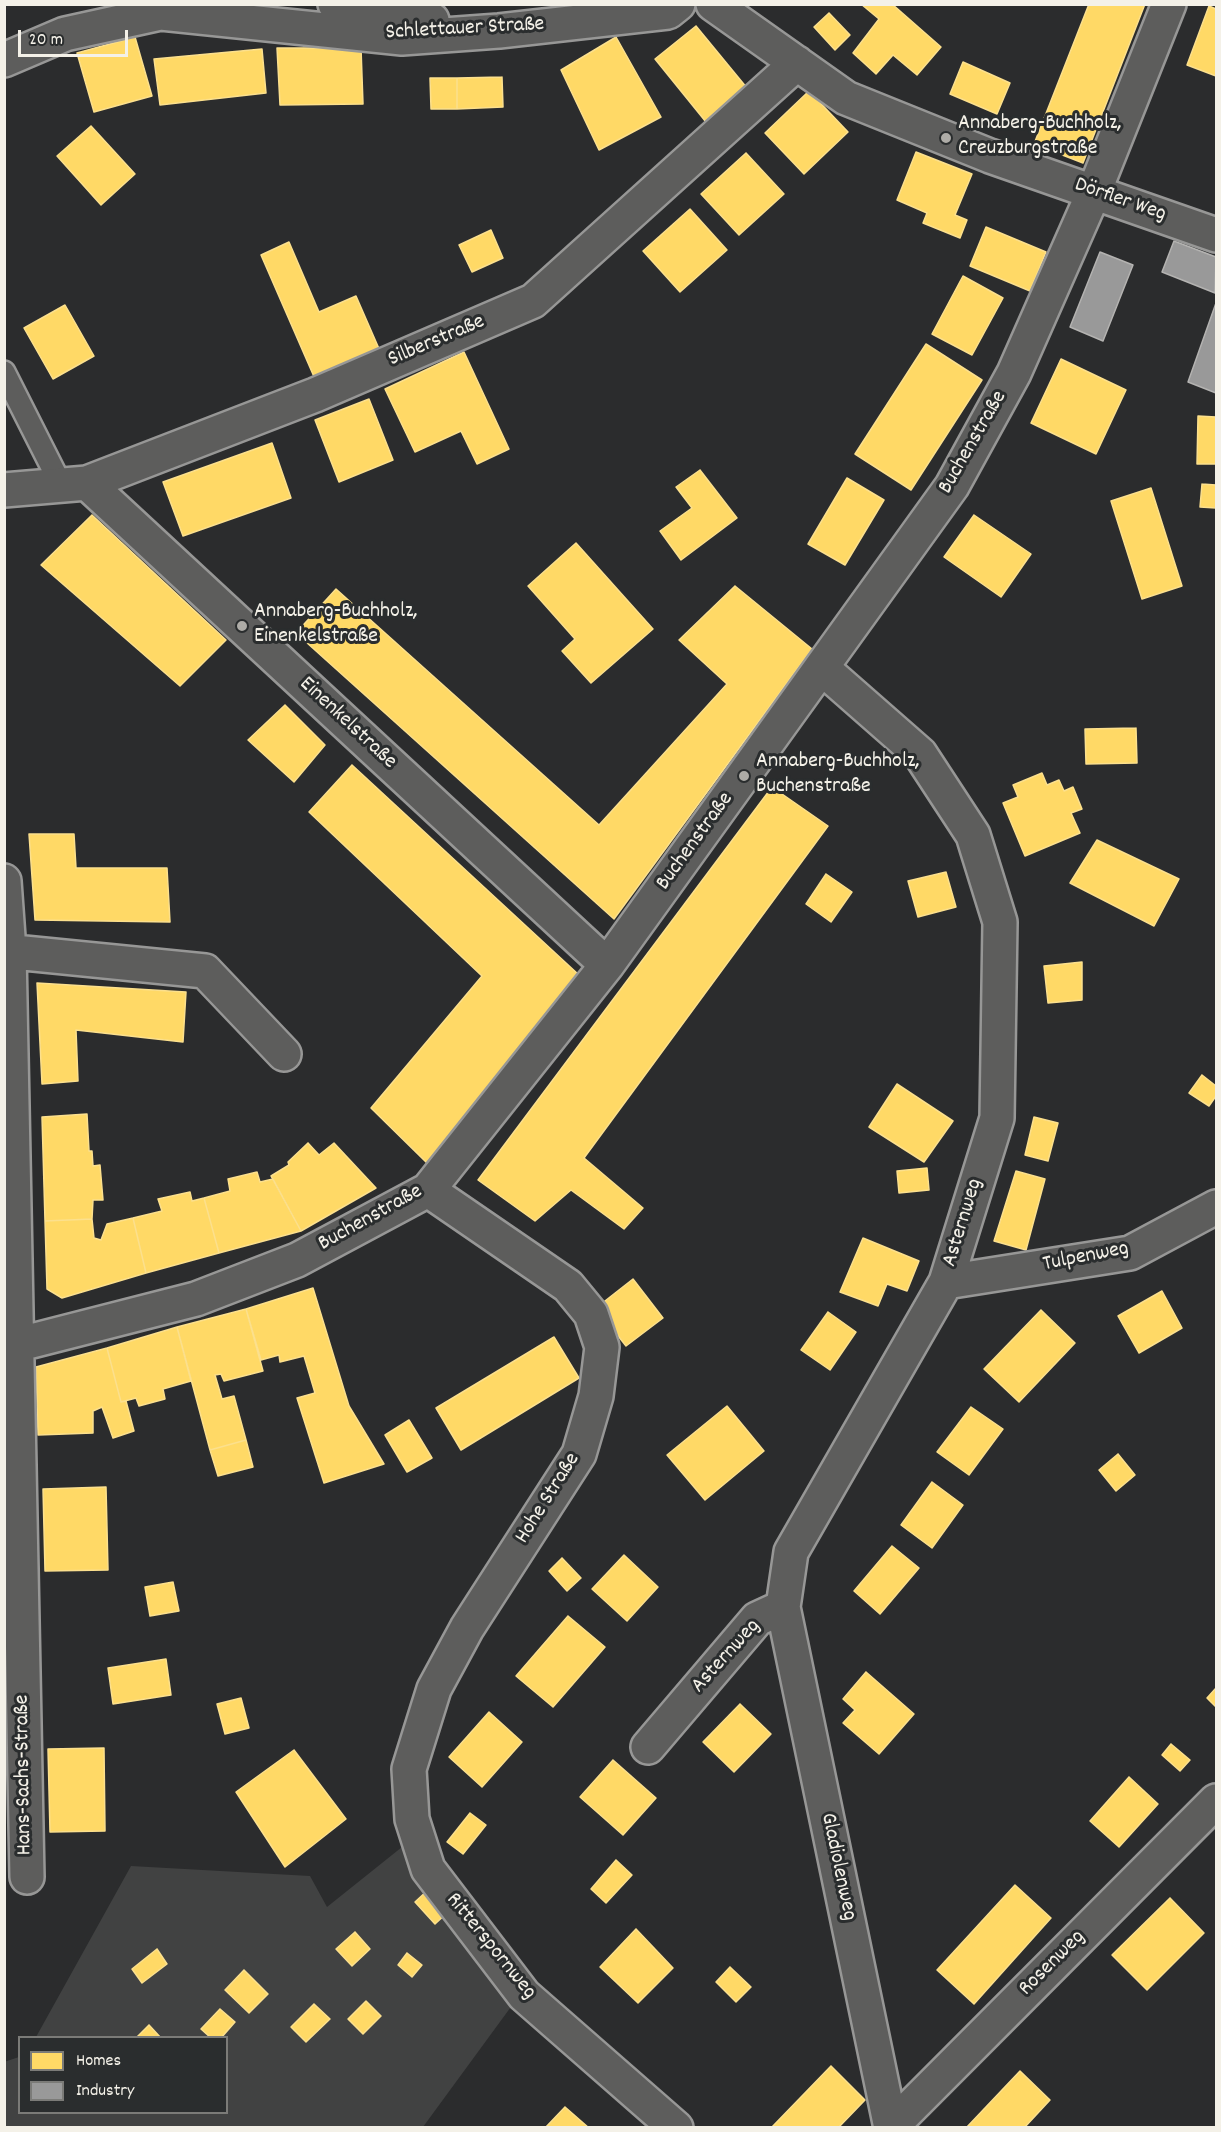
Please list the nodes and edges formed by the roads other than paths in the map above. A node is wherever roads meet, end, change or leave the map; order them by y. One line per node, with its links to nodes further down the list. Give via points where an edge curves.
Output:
1 (335, 4): 5 (street)
2 (678, 4): 5 (street, Schlettauer Straße, via 668,12)
3 (1169, 4): 8 (street, Buchenstraße)
4 (733, 9): 7 (street, Dörfler Weg)
5 (498, 31): 6 (street, Schlettauer Straße, via 402,38 161,13 65,34)
6 (4, 60)
7 (797, 63): 8 (street, Dörfler Weg, via 846,98 990,156); 11 (street, Silberstraße, via 533,301 315,395)
8 (1094, 192): 9 (street, Dörfler Weg); 13 (street, Buchenstraße, via 1014,373 952,486)
9 (1216, 235)
10 (4, 372): 11 (lane)
11 (74, 484): 12 (street, Silberstraße); 16 (street, Einenkelstraße)
12 (4, 490)
13 (822, 668): 16 (street, Buchenstraße); 20 (street, Asternweg, via 920,754 973,835 1000,922 997,1118)
14 (4, 881): 15 (street, Hans-Sachs-Straße)
15 (7, 951): 17 (street, via 205,971); 21 (street, Hans-Sachs-Straße)
16 (607, 965): 18 (street, Buchenstraße)
17 (284, 1054)
18 (428, 1190): 21 (street, Buchenstraße, via 297,1260 196,1299); 25 (street, Hohe Straße, via 568,1286 591,1314 602,1347 596,1396 579,1454 467,1628 434,1689 409,1769)
19 (1216, 1207): 20 (street, Tulpenweg, via 1130,1253)
20 (946, 1282): 22 (street, Asternweg, via 791,1552)
21 (10, 1347): 26 (street, Hans-Sachs-Straße)
22 (783, 1607): 23 (street, Asternweg, via 758,1619); 28 (street, Gladiolenweg)
23 (648, 1747)
24 (1216, 1801): 28 (street, Rosenweg)
25 (412, 1818): 27 (street, Ritterspornweg, via 428,1869 524,1995)
26 (27, 1877)
27 (676, 2127)
28 (891, 2127)

